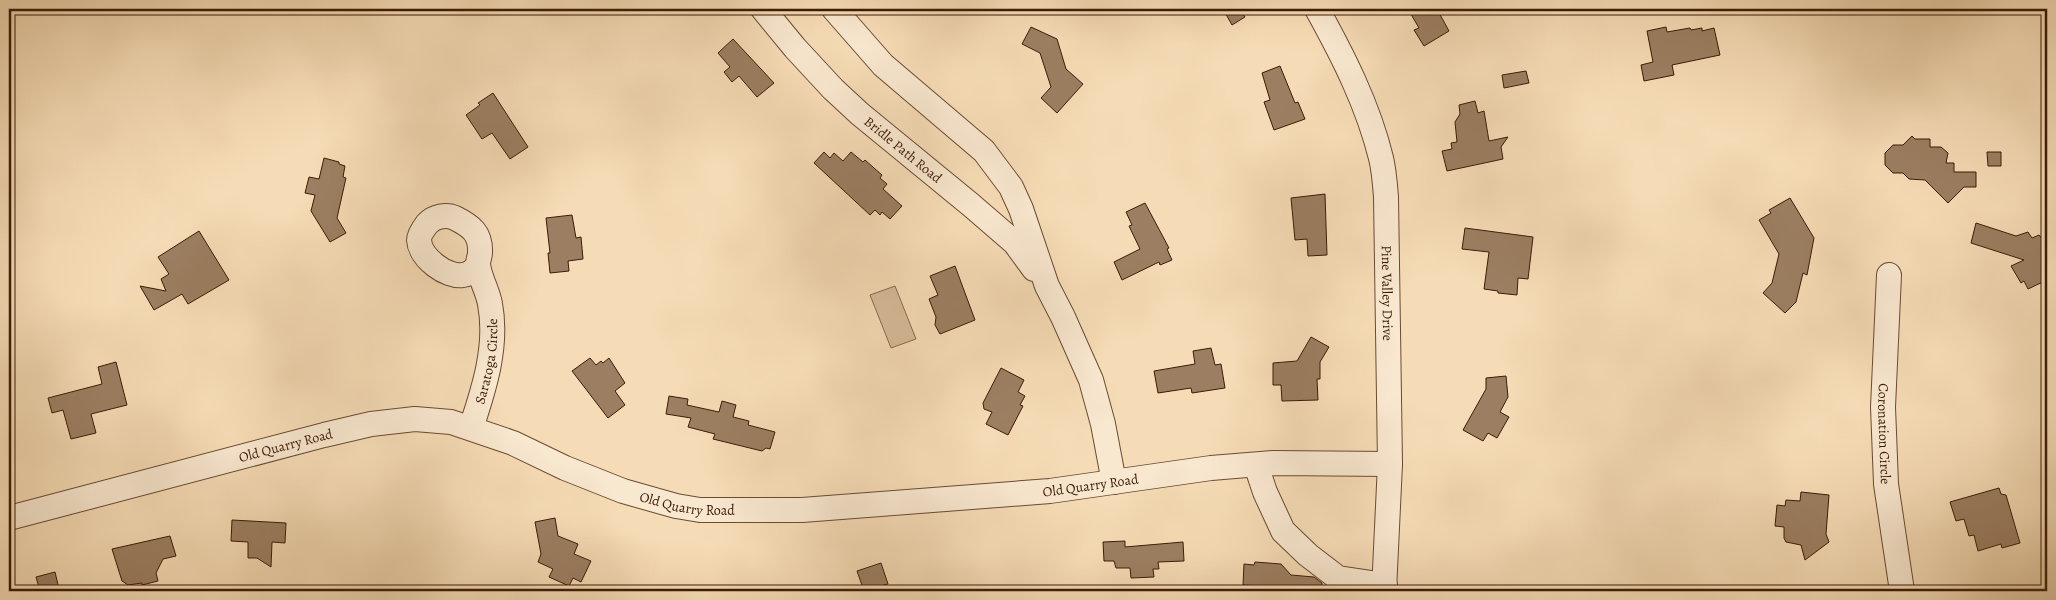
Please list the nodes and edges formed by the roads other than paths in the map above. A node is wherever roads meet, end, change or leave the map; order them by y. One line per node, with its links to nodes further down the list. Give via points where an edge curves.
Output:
1 (764, 9): 6 (street, Bridle Path Road, via 833,89 1015,243)
2 (834, 9): 6 (street, Bridle Path Road, via 883,65 984,151 998,168 1021,209)
3 (1317, 9): 8 (street, Pine Valley Drive, via 1364,102 1382,159 1386,197)
4 (478, 264): 7 (street, Saratoga Circle, via 490,305 492,341 484,388)
5 (1889, 275): 13 (street, Coronation Circle, via 1882,407 1886,484)
6 (1047, 286): 10 (street, Bridle Path Road, via 1090,380 1103,424)
7 (471, 428): 10 (street, Old Quarry Road, via 623,491 700,510 802,510 1050,491); 11 (street, Old Quarry Road, via 451,422 415,419 371,424)
8 (1390, 464): 9 (street, Old Quarry Road); 12 (street, Pine Valley Drive)
9 (1256, 465): 10 (street, Old Quarry Road); 12 (street, via 1283,531 1308,555 1338,578)
10 (1114, 482)
11 (9, 518)
12 (1385, 588)
13 (1902, 591)

